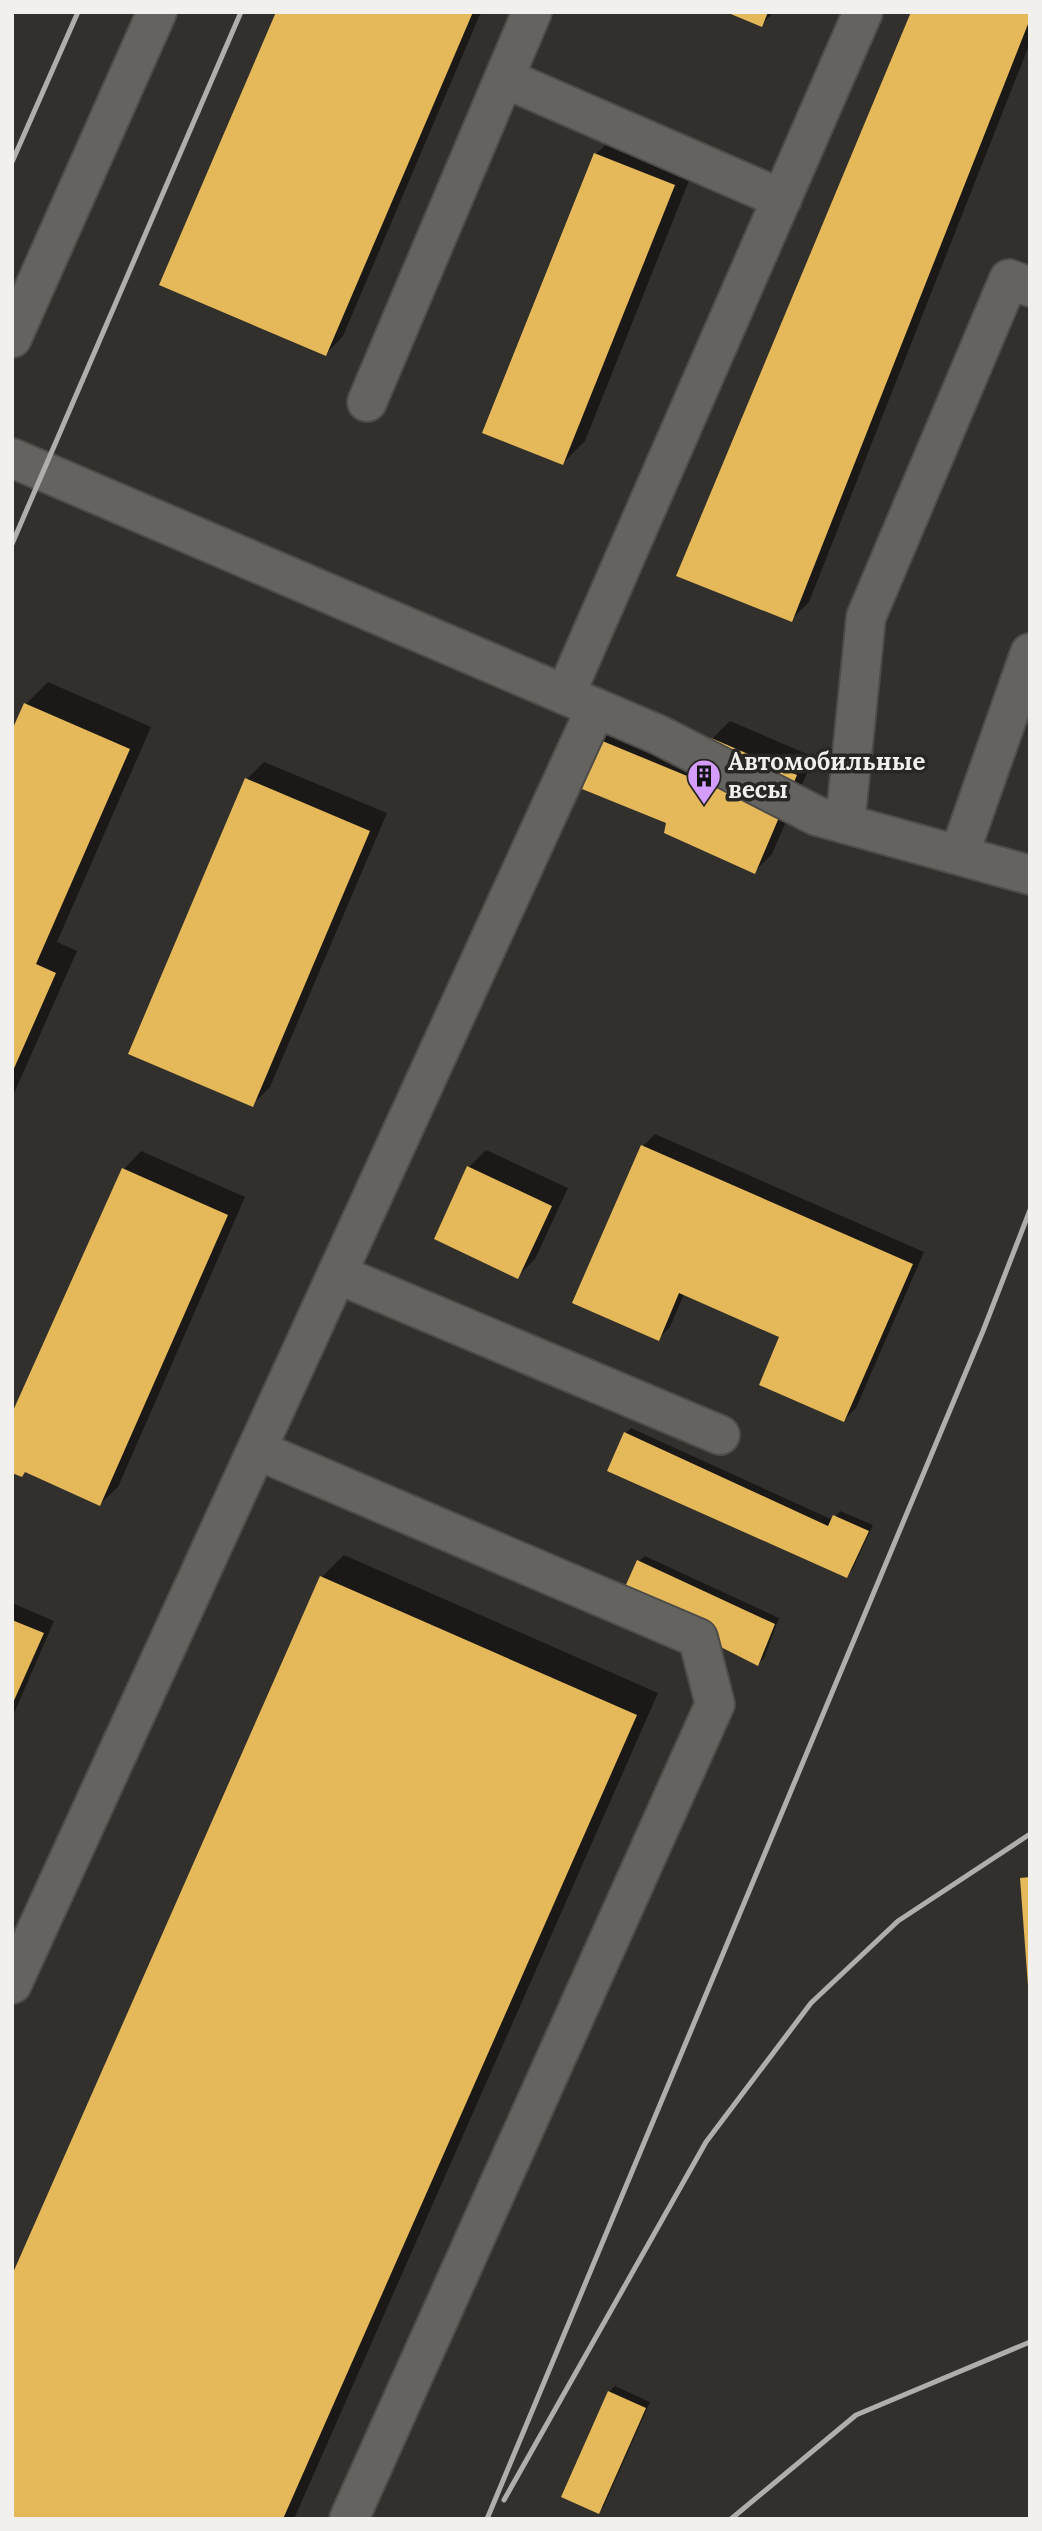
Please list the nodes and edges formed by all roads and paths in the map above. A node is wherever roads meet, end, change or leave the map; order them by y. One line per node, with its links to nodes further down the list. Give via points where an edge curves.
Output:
1 (157, 12): 7 (lane)
2 (532, 12): 4 (lane)
3 (863, 12): 5 (lane)
4 (504, 78): 5 (lane); 8 (lane)
5 (782, 199): 11 (lane)
6 (1030, 287): 12 (lane, via 1009,278 866,617)
7 (12, 338)
8 (367, 402)
9 (12, 458): 11 (lane)
10 (1030, 653): 13 (lane)
11 (581, 701): 12 (lane, via 659,735 817,816); 15 (lane)
12 (845, 824): 13 (lane)
13 (959, 856): 14 (lane)
14 (1030, 875)
15 (337, 1274): 16 (lane); 17 (lane)
16 (720, 1435)
17 (257, 1450): 18 (lane); 19 (lane, via 698,1637 715,1704)
18 (12, 1984)
19 (349, 2519)

